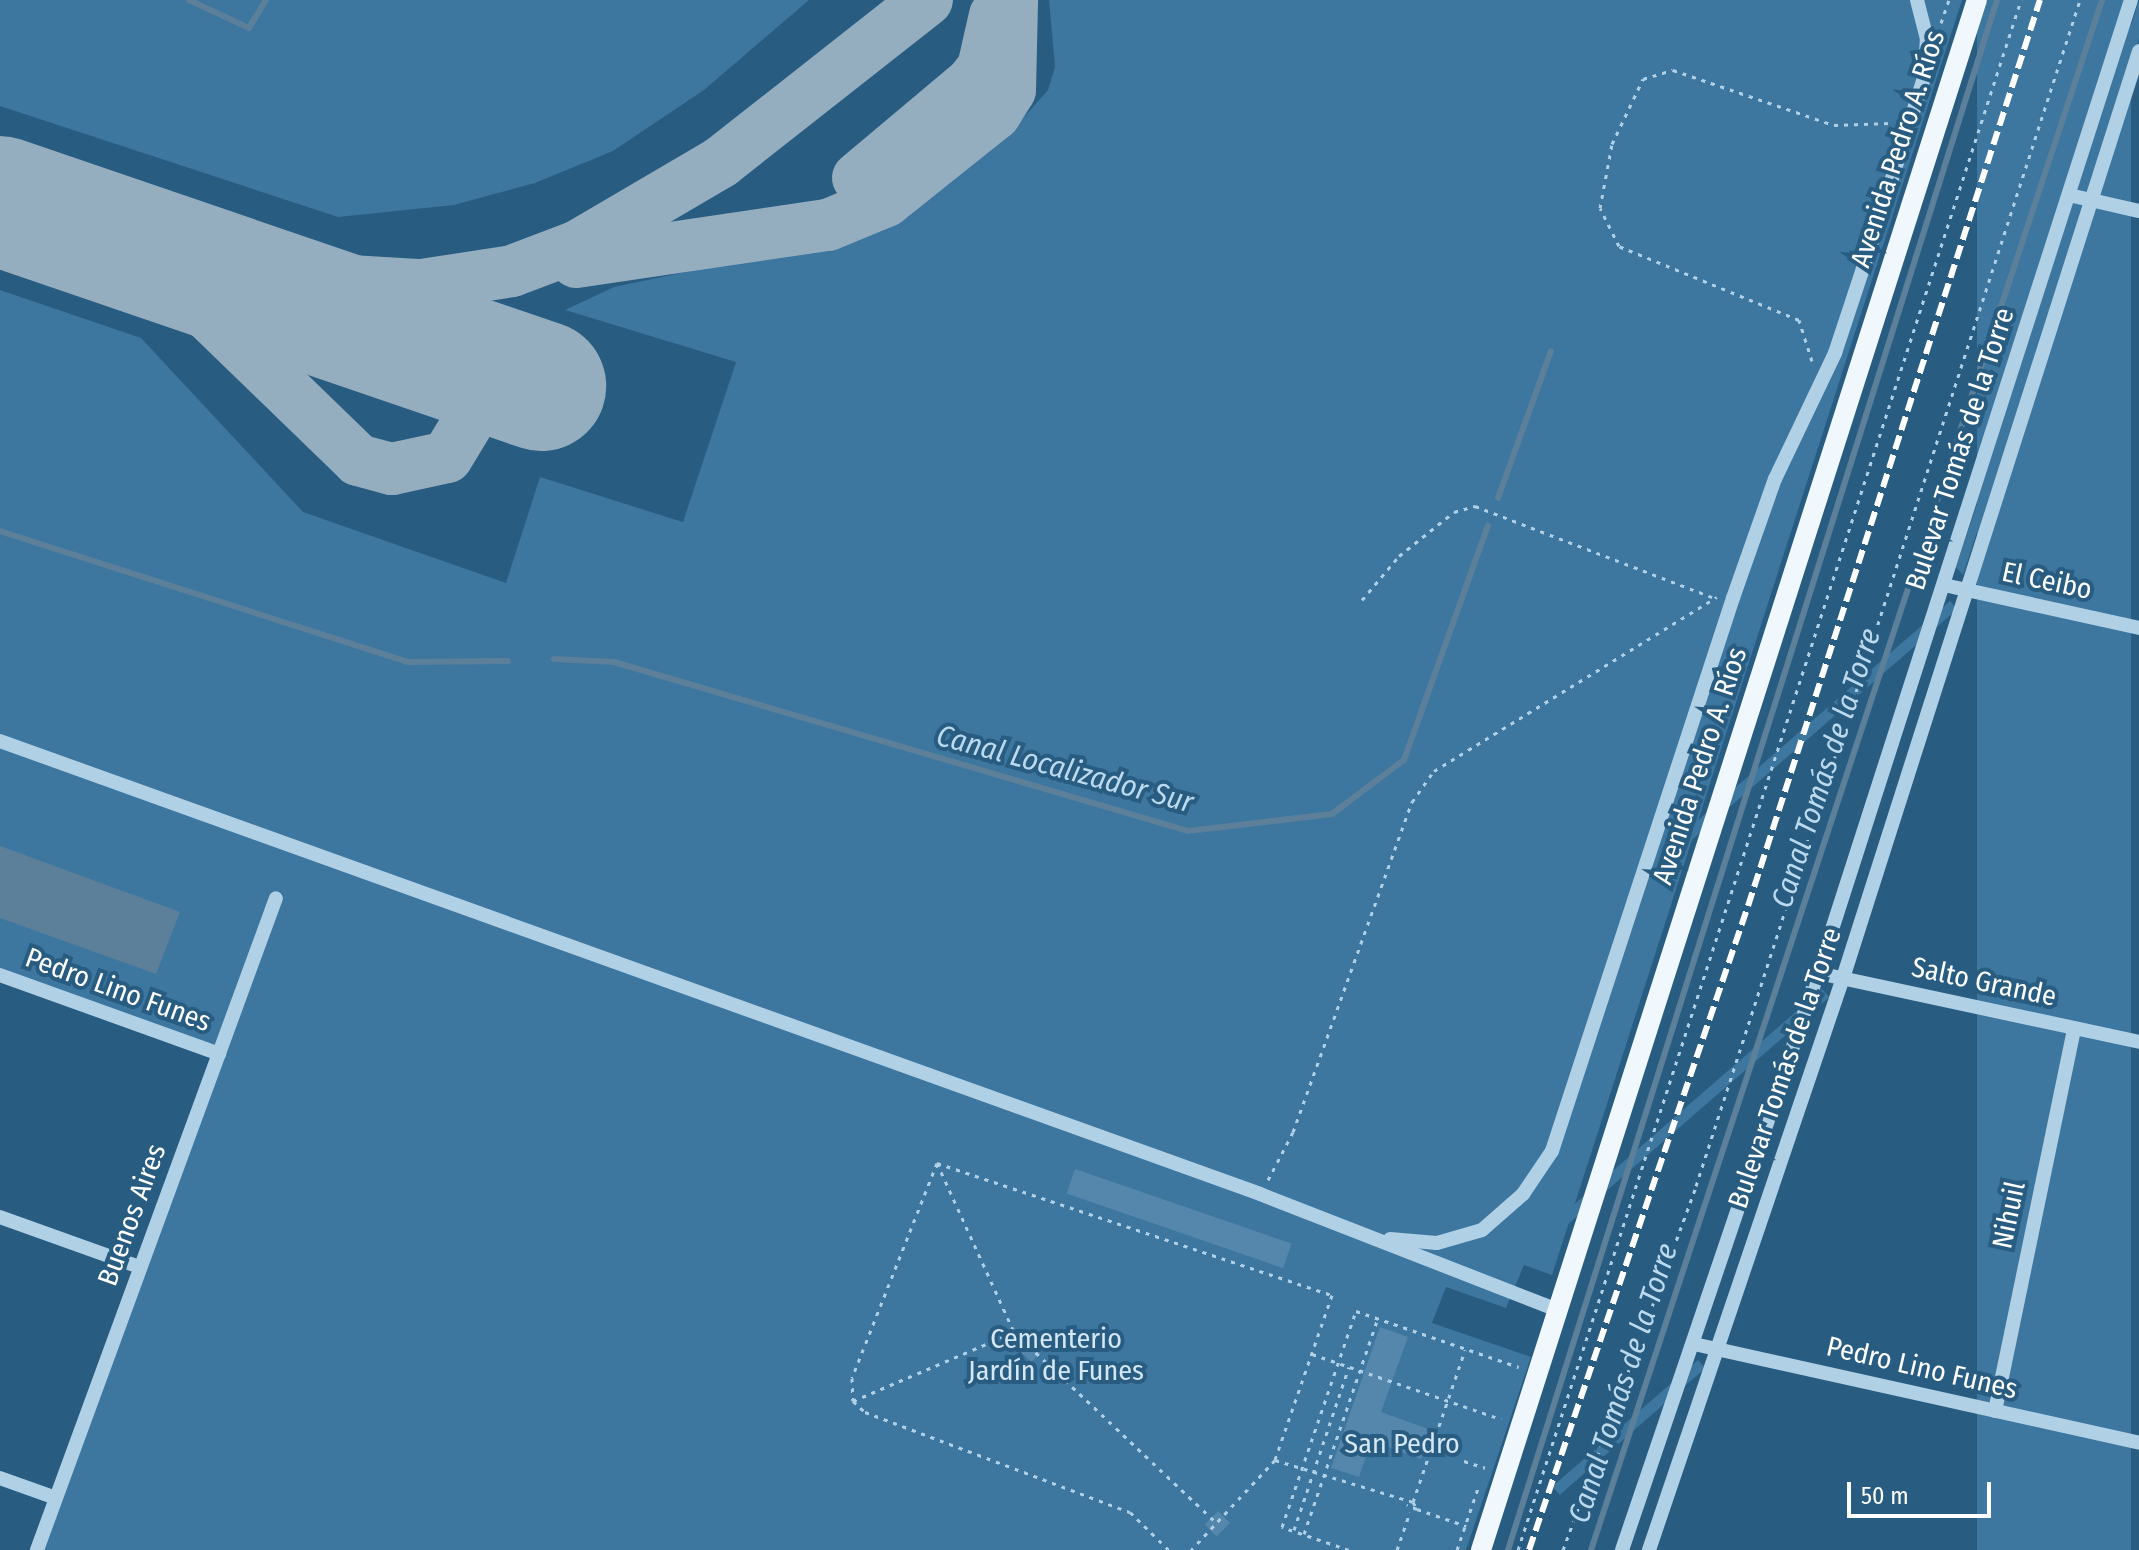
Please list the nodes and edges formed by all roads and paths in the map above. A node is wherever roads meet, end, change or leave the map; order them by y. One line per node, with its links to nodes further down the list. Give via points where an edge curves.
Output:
1 (1917, 0): 7 (street, via 1927,39)
2 (1977, 0): 31 (main road, Avenida Pedro A. Ríos)
3 (2021, 0): 68 (path)
4 (2080, 0): 69 (path, via 1711,1141)
5 (2131, 0): 8 (street, Bulevar Tomás de la Torre)
6 (2139, 51): 9 (street, Bulevar Tomás de la Torre)
7 (1914, 107): 11 (path, via 1893,122 1834,125 1673,70 1643,79 1629,99 1601,187 1607,229 1637,258 1799,320); 15 (street, via 1835,353 1775,479)
8 (2069, 195): 9 (street); 12 (street, Bulevar Tomás de la Torre)
9 (2093, 201): 10 (street); 13 (street, Bulevar Tomás de la Torre)
10 (2139, 211)
11 (1812, 368)
12 (1944, 585): 13 (street, El Ceibo); 20 (street, Bulevar Tomás de la Torre)
13 (1967, 590): 17 (street, El Ceibo); 22 (street, Bulevar Tomás de la Torre)
14 (1712, 597): 15 (path); 16 (path, via 1475,506 1454,512 1399,556); 27 (path, via 1672,629 1434,771 1412,802 1293,1132)
15 (1733, 598): 29 (street, via 1552,1151 1523,1194 1482,1230 1437,1243)
16 (1362, 600)
17 (2139, 628)
18 (0, 741): 27 (street)
19 (276, 898): 25 (street, Buenos Aires)
20 (1818, 973): 22 (street, Salto Grande); 34 (street, Bulevar Tomás de la Torre)
21 (0, 975): 25 (street, Pedro Lino Funes)
22 (1843, 978): 23 (street, Salto Grande); 36 (street, Bulevar Tomás de la Torre)
23 (2074, 1029): 24 (street, Salto Grande); 44 (street, Nihuil)
24 (2139, 1042)
25 (219, 1054): 30 (street, Buenos Aires)
26 (937, 1163): 33 (path); 37 (path, via 1332,1295); 43 (path, via 852,1378)
27 (1260, 1194): 29 (street)
28 (0, 1217): 30 (street)
29 (1378, 1238): 31 (street)
30 (140, 1267): 54 (street, Buenos Aires)
31 (1557, 1310): 45 (main road, Avenida Pedro A. Ríos)
32 (1378, 1318): 35 (path); 38 (path, via 1356,1311); 41 (path)
33 (1014, 1332): 43 (path); 59 (path)
34 (1694, 1344): 36 (street, Pedro Lino Funes); 70 (street, Bulevar Tomás de la Torre)
35 (1466, 1349): 40 (path); 42 (path)
36 (1717, 1349): 44 (street, Pedro Lino Funes); 71 (street, Bulevar Tomás de la Torre)
37 (1312, 1354): 38 (path); 47 (path)
38 (1338, 1363): 39 (path); 50 (path)
39 (1349, 1367): 41 (path); 51 (path)
40 (1519, 1367)
41 (1360, 1370): 42 (path); 52 (path)
42 (1448, 1400): 45 (path); 55 (path)
43 (853, 1401): 64 (path, via 865,1412 1130,1512)
44 (1995, 1411): 46 (street, Pedro Lino Funes)
45 (1523, 1426): 62 (main road, Avenida Pedro A. Ríos)
46 (2139, 1443)
47 (1275, 1460): 50 (path); 59 (path)
48 (1464, 1461): 49 (path)
49 (1485, 1468)
50 (1302, 1469): 51 (path); 60 (path, via 1282,1527)
51 (1313, 1473): 52 (path); 60 (path)
52 (1324, 1477): 56 (path); 61 (path)
53 (0, 1478): 54 (street)
54 (56, 1498): 63 (street, Buenos Aires)
55 (1413, 1502): 56 (path); 57 (path)
56 (1407, 1505): 58 (path)
57 (1417, 1509): 58 (path); 62 (path)
58 (1410, 1512): 67 (path)
59 (1218, 1523): 65 (path)
60 (1294, 1531): 61 (path)
61 (1304, 1534): 66 (path)
62 (1484, 1541)
63 (37, 1550)
64 (1169, 1550)
65 (1191, 1550)
66 (1349, 1550)
67 (1397, 1550)
68 (1518, 1550)
69 (1563, 1550)
70 (1622, 1550)
71 (1649, 1550)

